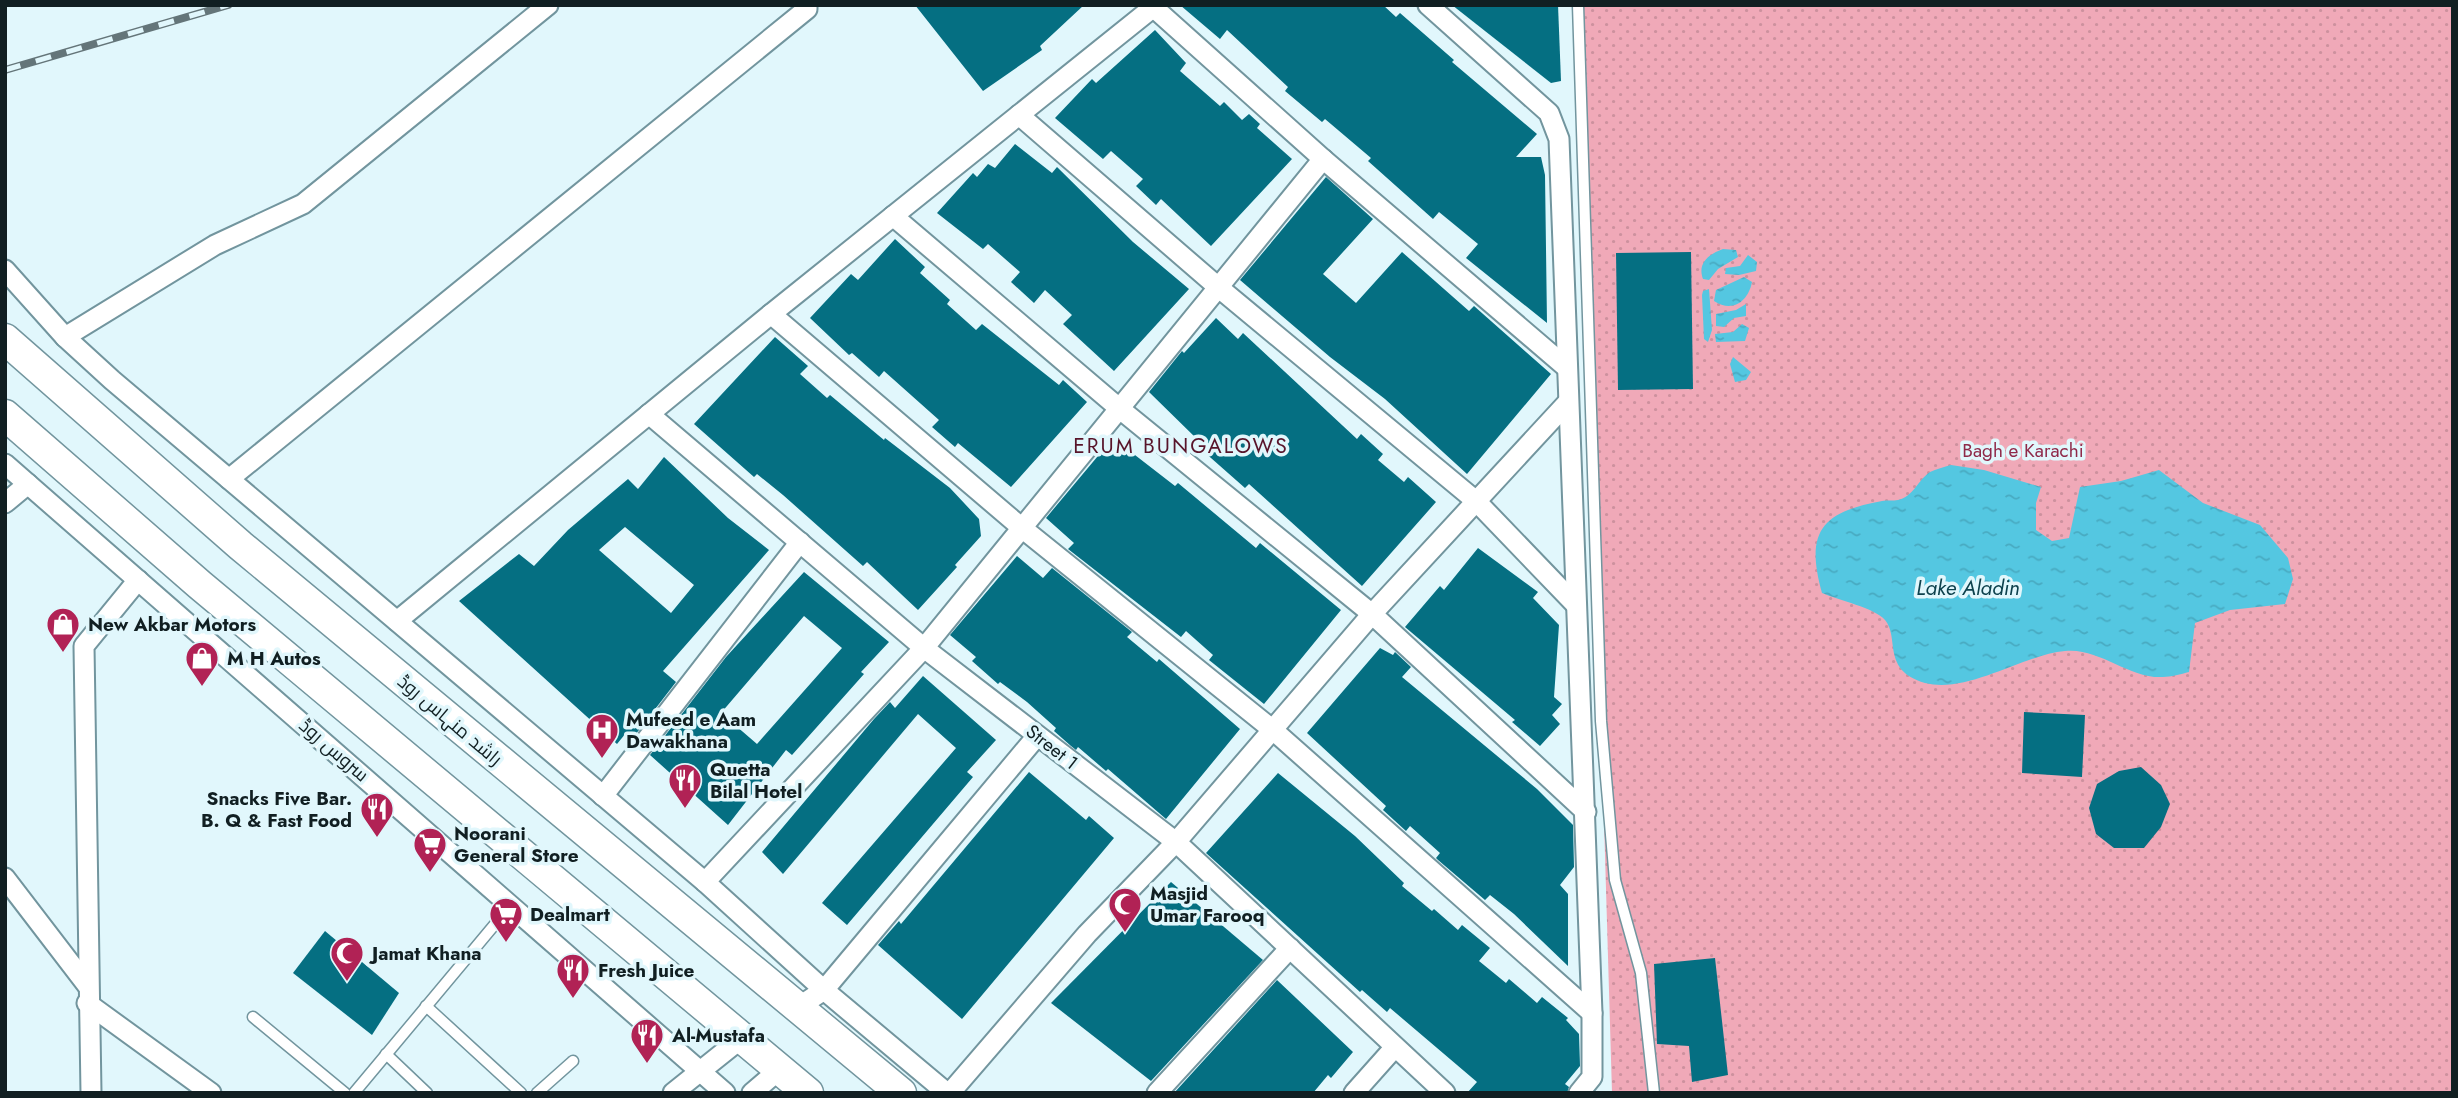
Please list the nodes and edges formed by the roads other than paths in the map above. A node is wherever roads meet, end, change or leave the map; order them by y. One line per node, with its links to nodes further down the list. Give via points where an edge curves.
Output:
1 (548, 5): 12 (street, via 303,204 215,245)
2 (1428, 5): 14 (street, via 1556,124)
3 (1578, 5): 69 (lane, via 1607,819 1615,880 1641,973)
4 (808, 6): 20 (street)
5 (1154, 6): 6 (street); 7 (street)
6 (1019, 115): 8 (street); 10 (street)
7 (1323, 159): 10 (street); 14 (street)
8 (893, 216): 11 (street); 16 (street)
9 (5, 270): 12 (street)
10 (1218, 287): 16 (street); 22 (street)
11 (771, 314): 17 (street); 24 (street)
12 (65, 337): 20 (street)
13 (11, 342): 43 (main road, راشد منہاس روڈ, via 241,546)
14 (1566, 368): 15 (street)
15 (1568, 402): 22 (street); 27 (street)
16 (1120, 409): 24 (street); 28 (street)
17 (649, 414): 25 (street, Street 1); 29 (street)
18 (5, 415): 46 (main road, via 200,585)
19 (5, 464): 21 (street, سروس روڈ)
20 (229, 479): 29 (street)
21 (28, 484): 23 (street); 26 (street, سروس روڈ)
22 (1476, 501): 27 (street); 28 (street)
23 (5, 503)
24 (1022, 528): 30 (street); 31 (street)
25 (800, 542): 30 (street, Street 1); 33 (street)
26 (138, 580): 38 (street, سروس روڈ); 41 (street, via 84,646)
27 (1576, 605): 34 (street)
28 (1372, 614): 31 (street); 34 (street)
29 (397, 621): 33 (street)
30 (923, 648): 32 (street, Street 1); 37 (street)
31 (1273, 730): 35 (street); 44 (street)
32 (1037, 736): 35 (street, Street 1); 40 (street)
33 (603, 796): 37 (street)
34 (1586, 812): 44 (street)
35 (1176, 842): 39 (street, Street 1); 64 (street, via 1087,933)
36 (5, 878): 41 (street)
37 (705, 882): 40 (street)
38 (511, 905): 42 (lane); 51 (street, سروس روڈ)
39 (1290, 948): 47 (street, Street 1); 65 (street)
40 (824, 990): 43 (street); 64 (street)
41 (87, 994): 52 (street); 53 (street)
42 (426, 1006): 48 (lane); 57 (lane)
43 (797, 1009): 63 (main road, راشد منہاس روڈ)
44 (1592, 1013): 68 (street, via 1592,1077)
45 (253, 1017): 54 (lane)
46 (743, 1037): 50 (main road); 51 (street)
47 (1395, 1047): 66 (street); 67 (street, Street 1)
48 (386, 1054): 55 (lane); 56 (lane)
49 (573, 1061): 58 (lane)
50 (780, 1069): 61 (street); 62 (main road)
51 (701, 1072): 59 (street); 60 (street, سروس روڈ)
52 (91, 1093)
53 (211, 1093)
54 (345, 1093)
55 (354, 1093)
56 (427, 1093)
57 (521, 1093)
58 (537, 1093)
59 (673, 1093)
60 (724, 1093)
61 (752, 1093)
62 (808, 1093)
63 (901, 1093)
64 (949, 1093)
65 (1157, 1093)
66 (1354, 1093)
67 (1445, 1093)
68 (1578, 1093)
69 (1654, 1093)

